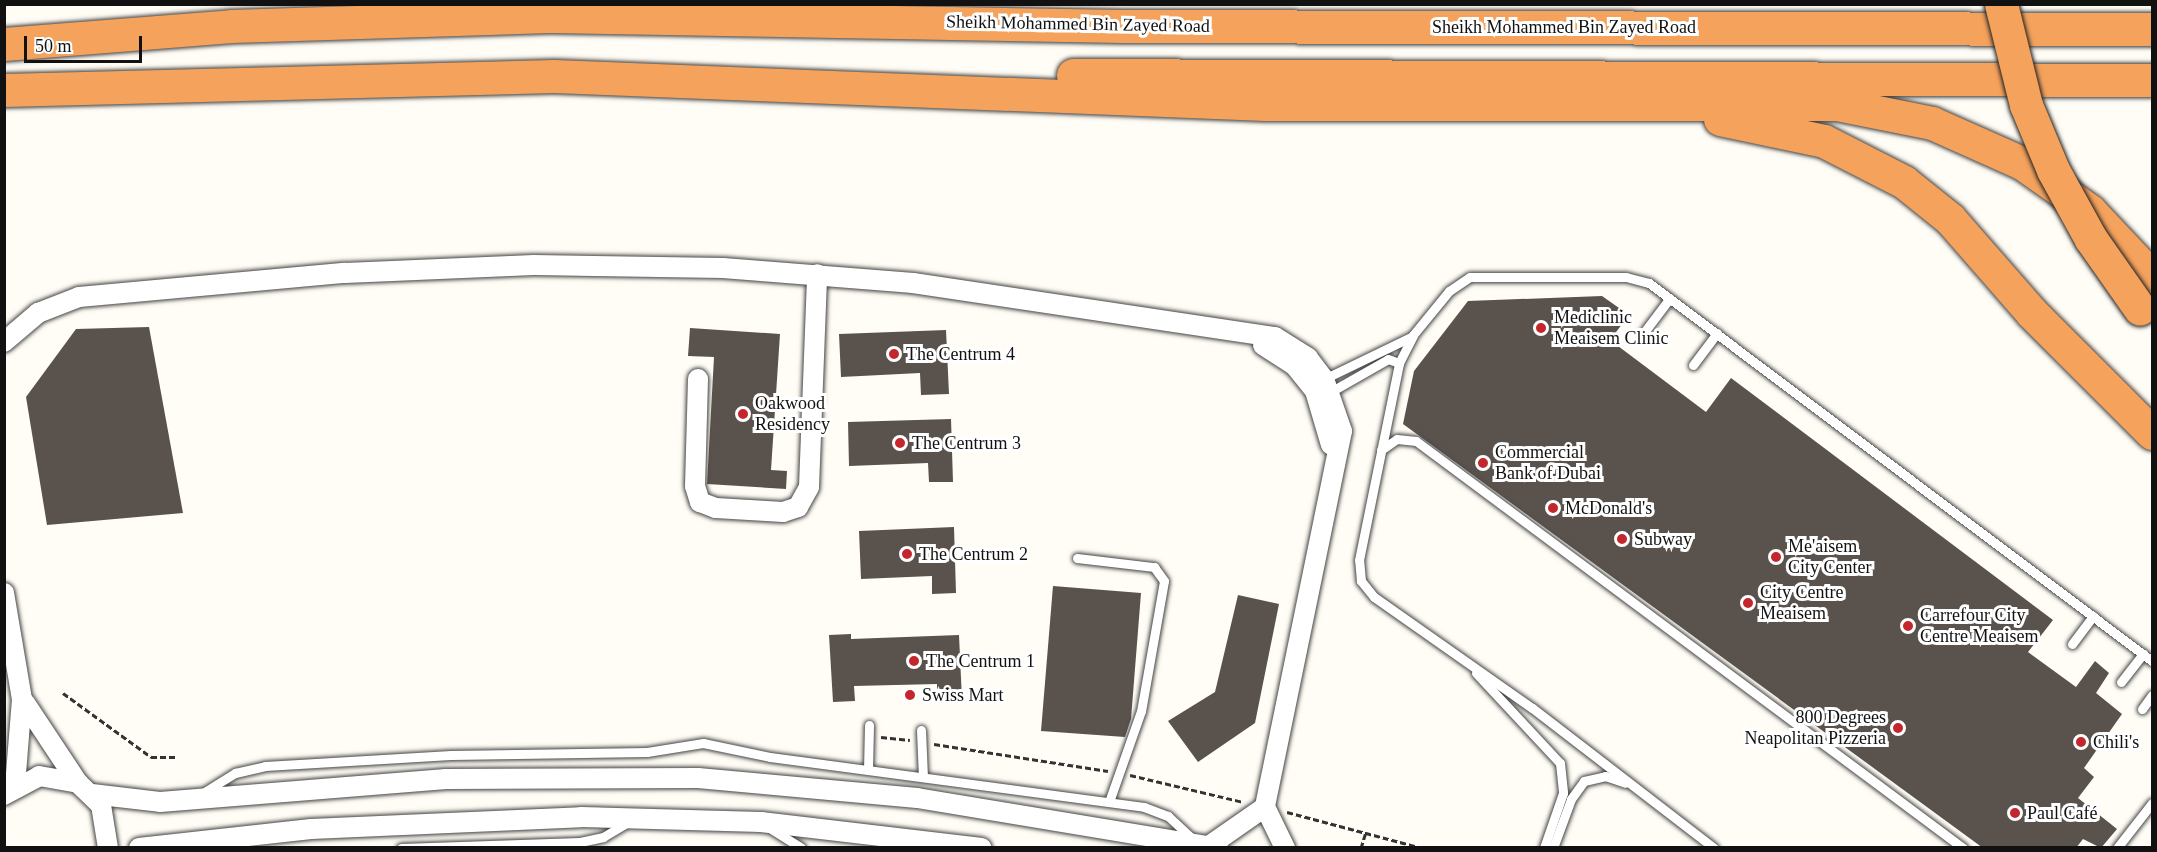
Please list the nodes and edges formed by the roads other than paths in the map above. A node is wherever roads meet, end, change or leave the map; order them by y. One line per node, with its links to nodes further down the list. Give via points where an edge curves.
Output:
1 (2001, 4): 13 (highway, bridge, via 2016,72 2053,170 2091,239)
2 (2152, 29): 3 (highway, Sheikh Mohammed Bin Zayed Road, via 1123,26 550,16 231,26)
3 (4, 44)
4 (2152, 80): 5 (highway, via 1253,74 994,76)
5 (826, 86): 7 (highway, via 554,76); 8 (highway, via 1265,104)
6 (4, 90): 7 (highway)
7 (143, 90): 9 (highway)
8 (1587, 101): 11 (highway, via 1837,104 1932,123 1993,147 2046,177 2090,211); 23 (highway, via 1767,125 1824,141 1878,166 1950,219 2031,312)
9 (4, 110)
10 (817, 274): 14 (street); 18 (street, via 534,265 322,275 79,297 38,313); 21 (street, via 809,487 798,507 783,512 716,508 700,502 695,486)
11 (2152, 276)
12 (1670, 298): 15 (lane); 16 (lane); 17 (lane, via 1626,277 1482,274 1449,291)
13 (2146, 316)
14 (1209, 325): 22 (street, via 1275,337 1308,358); 25 (street, via 1270,347 1305,378 1327,420)
15 (1645, 331)
16 (1717, 333): 20 (lane); 28 (lane)
17 (1413, 335): 19 (lane); 22 (lane)
18 (4, 342)
19 (1399, 363): 22 (lane, via 1388,359); 24 (lane)
20 (1693, 365)
21 (698, 379)
22 (1328, 385): 25 (street, via 1342,445)
23 (2152, 433)
24 (1380, 451): 32 (lane, via 1359,560 1361,581 1374,597); 62 (lane, via 1397,439 1416,441)
25 (1332, 495): 47 (street)
26 (1077, 558): 45 (lane, via 1154,567 1164,580 1141,711)
27 (4, 593): 35 (street)
28 (2093, 616): 29 (lane); 30 (lane)
29 (2072, 644)
30 (2143, 654): 31 (lane); 33 (lane)
31 (2152, 661)
32 (1468, 664): 42 (lane); 59 (lane, via 1560,763 1563,793)
33 (2121, 682)
34 (2152, 695): 36 (lane)
35 (22, 699): 41 (street); 43 (street)
36 (2142, 709)
37 (869, 730): 39 (lane)
38 (921, 730): 40 (lane)
39 (868, 770): 40 (lane); 44 (lane, via 703,743 647,752 451,755 266,766 221,780)
40 (923, 777): 45 (lane)
41 (85, 788): 43 (street, via 53,775); 44 (street, via 137,802); 52 (street, via 106,817)
42 (1640, 790): 60 (lane, via 1605,776 1584,781 1571,799); 61 (lane)
43 (10, 791)
44 (196, 799): 51 (street, via 457,779 698,778 917,798)
45 (1109, 802): 51 (lane, via 1161,812)
46 (2152, 803): 63 (lane)
47 (1265, 807): 51 (street, via 1239,830); 58 (street)
48 (634, 818): 49 (street); 50 (street, via 491,818); 55 (lane, via 592,840)
49 (761, 822): 56 (lane); 57 (street)
50 (202, 838): 53 (street); 54 (lane)
51 (1208, 846)
52 (108, 848)
53 (139, 848)
54 (221, 848)
55 (401, 848)
56 (801, 848)
57 (981, 848)
58 (1285, 848)
59 (1544, 848)
60 (1553, 848)
61 (1714, 848)
62 (1963, 848)
63 (2117, 848)

